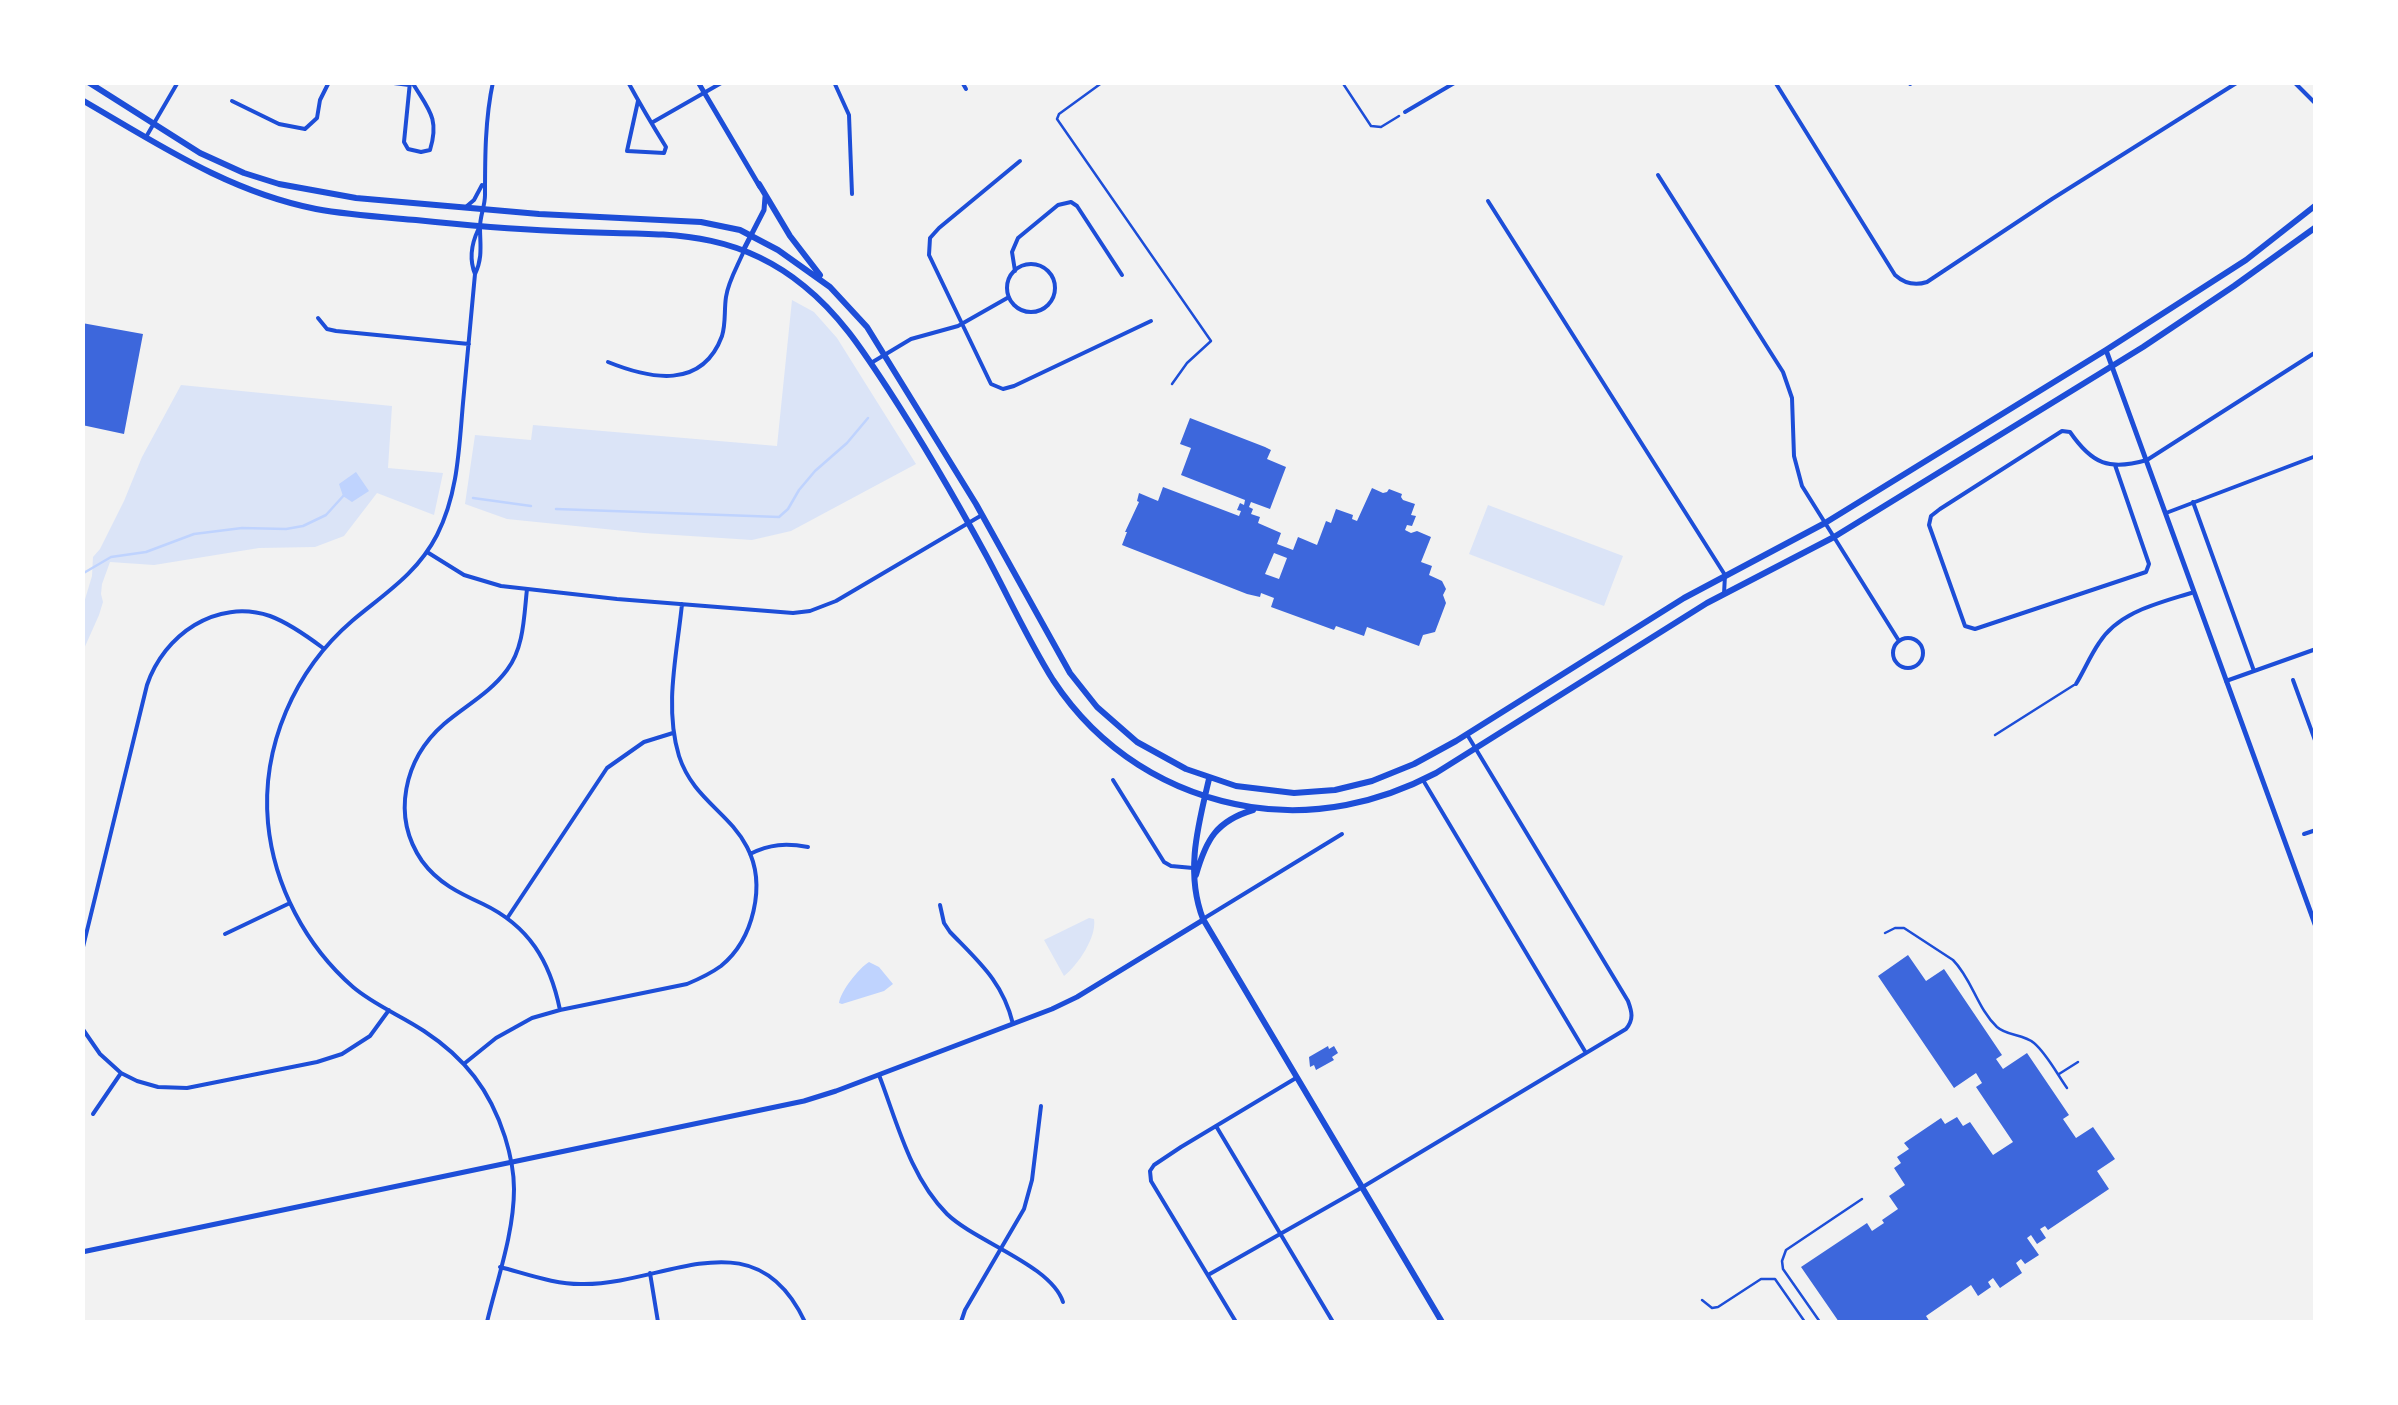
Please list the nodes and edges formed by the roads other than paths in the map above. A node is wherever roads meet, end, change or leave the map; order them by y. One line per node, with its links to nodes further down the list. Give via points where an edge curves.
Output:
1 (88, 82): 24 (main road)
2 (178, 82): 24 (street)
3 (328, 82): 20 (street, via 318,118 305,129)
4 (386, 82): 15 (street)
5 (628, 82): 19 (street)
6 (698, 82): 17 (street)
7 (722, 82): 17 (street)
8 (834, 82): 30 (street, via 849,115)
9 (962, 82): 16 (street)
10 (1456, 82): 22 (street)
11 (1774, 82): 12 (street, via 1872,242 1895,275 1912,284 1927,282)
12 (2238, 82)
13 (2294, 82): 21 (street)
14 (491, 83): 28 (street)
15 (411, 84): 15 (street, via 404,142 426,152 433,145 434,120)
16 (966, 89)
17 (704, 93): 23 (street); 29 (street)
18 (82, 100): 25 (main road)
19 (638, 100): 23 (street); 23 (street, via 628,151 666,151)
20 (232, 101)
21 (2316, 104)
22 (1404, 112)
23 (652, 122)
24 (154, 124): 25 (street); 33 (main road, via 224,164 279,184)
25 (146, 137): 35 (main road, via 205,172 292,204)
26 (1020, 161): 45 (street, via 930,238 929,255)
27 (1658, 175): 60 (street, via 1783,372 1797,472)
28 (484, 181): 33 (street); 34 (street)
29 (758, 184): 37 (street, via 765,203); 41 (main road)
30 (852, 194)
31 (1488, 201): 63 (street)
32 (2316, 204): 47 (main road, via 2246,260)
33 (464, 208): 34 (main road)
34 (482, 209): 35 (street); 37 (main road, via 677,219)
35 (480, 226): 38 (main road, via 687,235); 46 (street)
36 (2316, 227): 52 (main road)
37 (751, 235): 38 (street); 41 (main road)
38 (744, 249): 50 (street, via 728,290 721,338 704,362 658,377); 51 (main road, via 804,285 847,327)
39 (1015, 271): 40 (street, via 1018,238 1071,202); 42 (street); 42 (street, via 1032,264 1044,268 1054,295 1031,312)
40 (1122, 275)
41 (826, 284): 49 (main road)
42 (1009, 297): 45 (street)
43 (318, 318): 46 (street, via 336,332)
44 (1151, 321): 45 (street, via 1003,390 992,384)
45 (962, 324): 49 (street, via 911,338)
46 (469, 344): 62 (street, via 453,494)
47 (2106, 350): 52 (street); 60 (main road)
48 (2316, 352): 54 (street)
49 (884, 354): 51 (street); 58 (main road)
50 (608, 362)
51 (871, 363): 59 (main road)
52 (2112, 365): 54 (street); 61 (main road)
53 (2316, 456): 56 (street)
54 (2146, 460): 55 (street); 57 (street)
55 (2115, 465): 55 (street, via 2149,564 2146,572 1975,628 1964,626 1931,516 2062,431 2098,462)
56 (2193, 502): 57 (street); 71 (street)
57 (2165, 513): 65 (street)
58 (982, 515): 59 (street); 82 (main road, via 1055,648 1097,707 1137,742)
59 (968, 523): 67 (street, via 810,610); 85 (main road, via 1054,680 1088,724 1127,759)
60 (1824, 523): 61 (street); 63 (main road)
61 (1834, 537): 66 (main road); 68 (street)
62 (427, 552): 64 (street, via 464,575); 69 (street)
63 (1725, 574): 66 (street); 78 (main road)
64 (527, 590): 67 (street); 96 (street, via 512,663 424,745 404,799 412,842 432,873)
65 (2194, 592): 73 (street); 74 (street, via 2147,606 2118,624 2097,645)
66 (1724, 594): 81 (main road)
67 (682, 604): 77 (street)
68 (1899, 641): 68 (street, via 1919,644 1923,654 1916,666 1901,667 1894,659)
69 (323, 648): 94 (street, via 288,706 269,777 272,846); 101 (street, via 279,620 246,612 208,618 172,642 149,680)
70 (2316, 648): 71 (street)
71 (2254, 671): 73 (street)
72 (2293, 680): 76 (street)
73 (2226, 681): 98 (street)
74 (2076, 684): 79 (street)
75 (2316, 716): 76 (street)
76 (2307, 720): 80 (street)
77 (673, 733): 91 (street, via 692,782); 96 (street, via 628,750 606,768)
78 (1467, 734): 81 (street); 82 (main road, via 1386,776 1335,790 1294,793)
79 (1996, 736)
80 (2316, 743)
81 (1475, 748): 84 (main road); 106 (street, via 1628,1001 1626,1029)
82 (1208, 779): 85 (main road)
83 (1113, 780): 92 (street, via 1161,859)
84 (1423, 780): 86 (main road, via 1332,808); 106 (street)
85 (1204, 797): 86 (main road); 92 (main road)
86 (1262, 809): 93 (main road, via 1217,828)
87 (2316, 830): 89 (street)
88 (1342, 834): 97 (street)
89 (2304, 834)
90 (808, 847): 91 (street, via 774,844)
91 (750, 854): 103 (street, via 752,917 741,942 713,972 687,984)
92 (1193, 868): 93 (main road)
93 (1194, 882): 97 (main road)
94 (290, 903): 100 (street); 102 (street, via 332,967)
95 (940, 906): 104 (street, via 950,932 995,980)
96 (507, 918): 103 (street, via 540,952)
97 (1202, 920): 104 (street, via 1076,996); 112 (main road)
98 (2316, 927)
99 (1885, 933): 111 (street, via 1904,928 1956,962 1997,1027 2034,1042)
100 (224, 934)
101 (82, 951)
102 (389, 1010): 108 (street); 109 (street, via 366,1040 324,1060 187,1088 158,1087)
103 (560, 1010): 108 (street, via 514,1027)
104 (1013, 1024): 110 (street)
105 (82, 1028): 109 (street)
106 (1586, 1053): 118 (street)
107 (2078, 1062): 111 (street)
108 (465, 1063): 117 (street, via 497,1112)
109 (121, 1073): 115 (street)
110 (879, 1074): 117 (street, via 804,1101); 121 (street, via 930,1193 954,1219)
111 (2058, 1075): 113 (street)
112 (1296, 1078): 116 (street); 118 (main road)
113 (2067, 1088)
114 (1041, 1106): 121 (street, via 1029,1195)
115 (93, 1114)
116 (1216, 1126): 120 (street); 125 (street, via 1150,1172)
117 (512, 1163): 122 (street); 123 (street, via 513,1205)
118 (1361, 1188): 120 (street); 133 (main road)
119 (1862, 1199): 134 (street, via 1783,1255 1783,1269)
120 (1280, 1234): 125 (street); 132 (street)
121 (1002, 1250): 126 (street, via 1050,1282); 130 (street)
122 (82, 1252)
123 (500, 1268): 124 (street, via 586,1284); 127 (street)
124 (650, 1273): 128 (street); 129 (street, via 706,1262 750,1267 783,1287)
125 (1208, 1275): 131 (street)
126 (1062, 1302)
127 (487, 1322)
128 (658, 1322)
129 (805, 1322)
130 (960, 1322)
131 (1236, 1322)
132 (1333, 1322)
133 (1442, 1322)
134 (1820, 1322)

